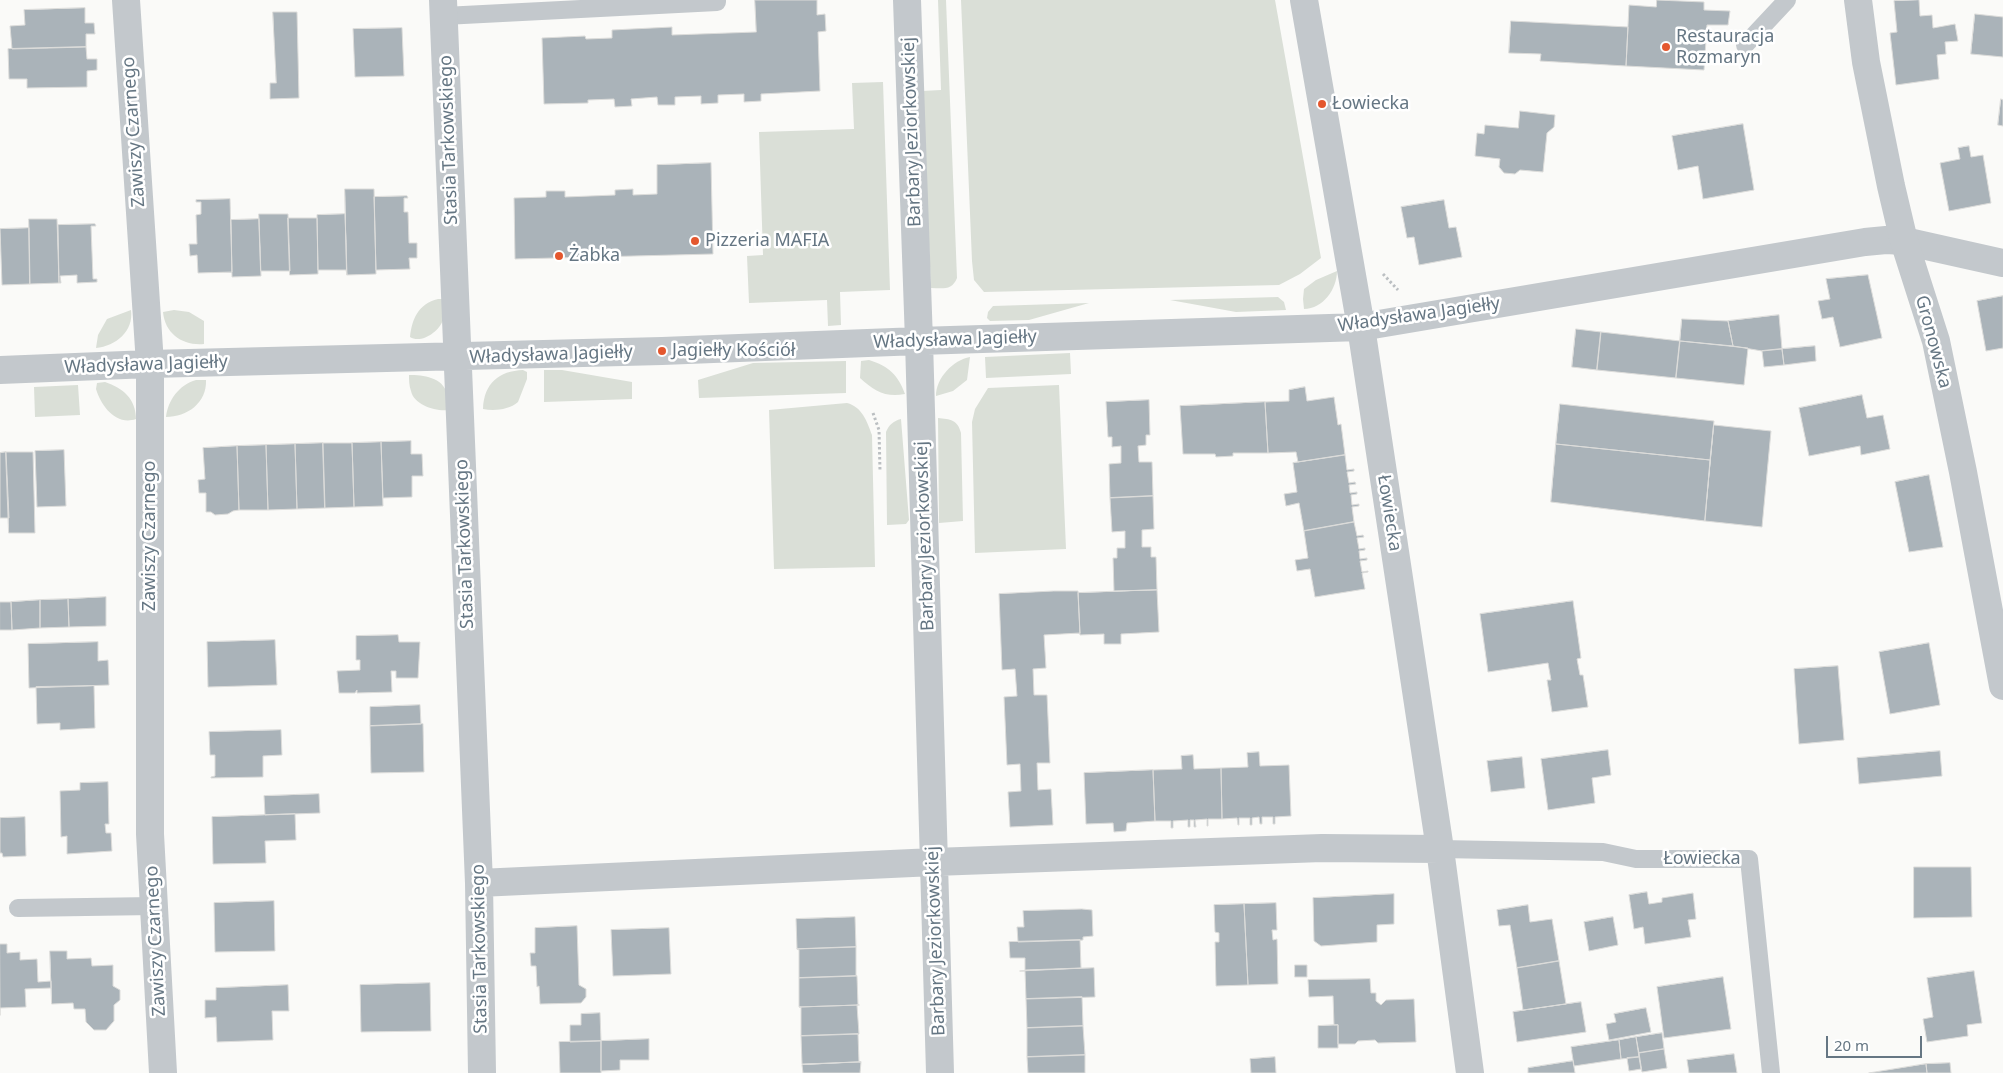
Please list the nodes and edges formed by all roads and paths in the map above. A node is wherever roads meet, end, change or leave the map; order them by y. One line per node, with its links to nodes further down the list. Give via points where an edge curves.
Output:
1 (126, 0): 14 (street, Zawiszy Czarnego)
2 (717, 0): 7 (lane, Stasia Tarkowskiego)
3 (907, 0): 12 (street, Barbary Jeziorkowskiej)
4 (1304, 0): 11 (street, Łowiecka)
5 (1787, 0): 8 (lane)
6 (1858, 0): 9 (street, Gronowska, via 1866,62)
7 (444, 8): 13 (street, Stasia Tarkowskiego)
8 (1745, 44)
9 (1904, 241): 10 (street, Władysława Jagiełły); 11 (street, Władysława Jagiełły, via 1865,242); 18 (street, Gronowska, via 1936,341)
10 (2003, 263)
11 (1361, 327): 12 (street, Władysława Jagiełły); 19 (street, Łowiecka)
12 (919, 341): 13 (street, Władysława Jagiełły); 20 (street, Barbary Jeziorkowskiej)
13 (458, 357): 14 (street, Władysława Jagiełły); 21 (street, Stasia Tarkowskiego)
14 (150, 364): 15 (street, Władysława Jagiełły); 22 (street, Zawiszy Czarnego, via 150,834)
15 (0, 370)
16 (872, 413): 17 (path, via 879,430)
17 (880, 471)
18 (2003, 686)
19 (1440, 849): 20 (street, via 1322,848); 27 (street, Łowiecka); 28 (lane, Łowiecka, via 1603,852 1636,859 1750,859)
20 (934, 862): 21 (street); 26 (street, Barbary Jeziorkowskiej)
21 (479, 883): 25 (street, Stasia Tarkowskiego)
22 (154, 906): 23 (lane); 24 (street, Zawiszy Czarnego)
23 (18, 908)
24 (163, 1073)
25 (482, 1073)
26 (940, 1073)
27 (1470, 1073)
28 (1771, 1073)

